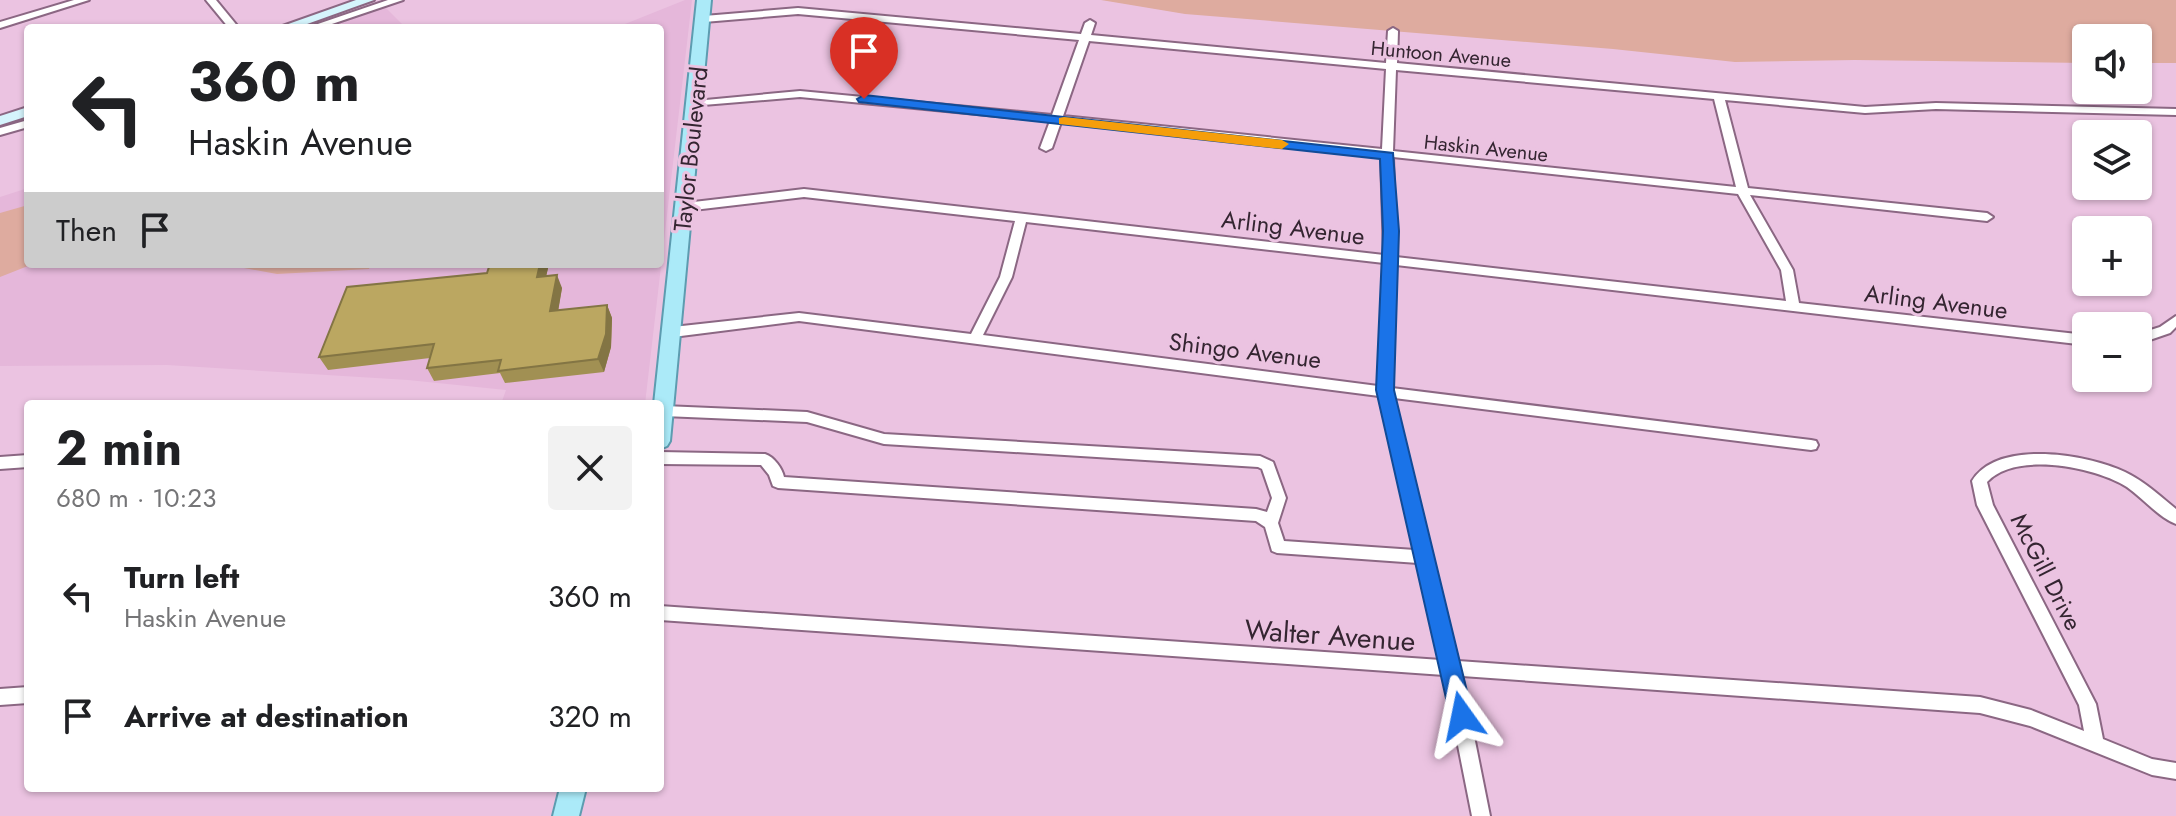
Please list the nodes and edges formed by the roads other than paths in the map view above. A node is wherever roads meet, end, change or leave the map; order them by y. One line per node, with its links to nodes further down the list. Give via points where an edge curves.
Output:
1 (84, 0): 12 (street)
2 (211, 0): 9 (street)
3 (368, 0): 6 (main road)
4 (398, 0): 6 (street)
5 (704, 0): 7 (main road, Taylor Boulevard)
6 (344, 13): 10 (main road); 11 (street)
7 (704, 19): 14 (street, Huntoon Avenue, via 798,11); 17 (main road, Taylor Boulevard)
8 (1090, 23): 14 (street)
9 (231, 24)
10 (299, 24)
11 (322, 24)
12 (0, 25)
13 (1393, 31): 15 (street)
14 (1085, 38): 15 (street, Huntoon Avenue); 20 (street)
15 (1391, 67): 16 (street, Huntoon Avenue); 25 (street)
16 (1719, 98): 19 (street, Huntoon Avenue, via 1878,110 1936,106); 26 (street)
17 (695, 104): 20 (street, Haskin Avenue, via 800,94); 27 (main road, Taylor Boulevard)
18 (24, 112): 21 (main road)
19 (2176, 112)
20 (1054, 120): 24 (street); 25 (street, Haskin Avenue)
21 (0, 121)
22 (24, 124): 23 (street)
23 (0, 132)
24 (1046, 148)
25 (1387, 156): 26 (street, Haskin Avenue); 30 (street)
26 (1745, 193): 28 (street, Haskin Avenue); 31 (street, via 1787,270)
27 (685, 207): 29 (street, Arling Avenue, via 804,193); 33 (main road, Taylor Boulevard)
28 (1987, 217)
29 (1021, 219): 30 (street, Arling Avenue); 35 (street, via 1006,277)
30 (1390, 263): 31 (street, Arling Avenue); 37 (street)
31 (1794, 308): 36 (street, Arling Avenue)
32 (2176, 320): 34 (street)
33 (673, 332): 35 (street, Shingo Avenue, via 799,317); 38 (main road, Taylor Boulevard)
34 (2152, 334)
35 (975, 338): 37 (street, Shingo Avenue)
36 (2072, 338)
37 (1385, 390): 39 (street, Shingo Avenue); 45 (street)
38 (664, 411): 44 (street, via 807,417 884,439 1260,462 1268,466 1279,498)
39 (1811, 445)
40 (664, 458): 44 (street, via 765,460 778,482 1256,515)
41 (24, 461): 42 (street)
42 (0, 463)
43 (2176, 518): 50 (street, McGill Drive, via 2141,489 2092,466 2038,460 1992,467 1982,476 1979,491 2087,704)
44 (1271, 522): 45 (street, via 1277,547)
45 (1424, 557): 47 (street)
46 (664, 613): 47 (street, Walter Avenue)
47 (1452, 669): 50 (street, Walter Avenue, via 1980,705 2031,718); 54 (street)
48 (24, 695): 49 (street)
49 (0, 697)
50 (2096, 746): 51 (street, Walter Avenue)
51 (2176, 771)
52 (572, 792): 53 (main road)
53 (566, 816)
54 (1481, 816)

